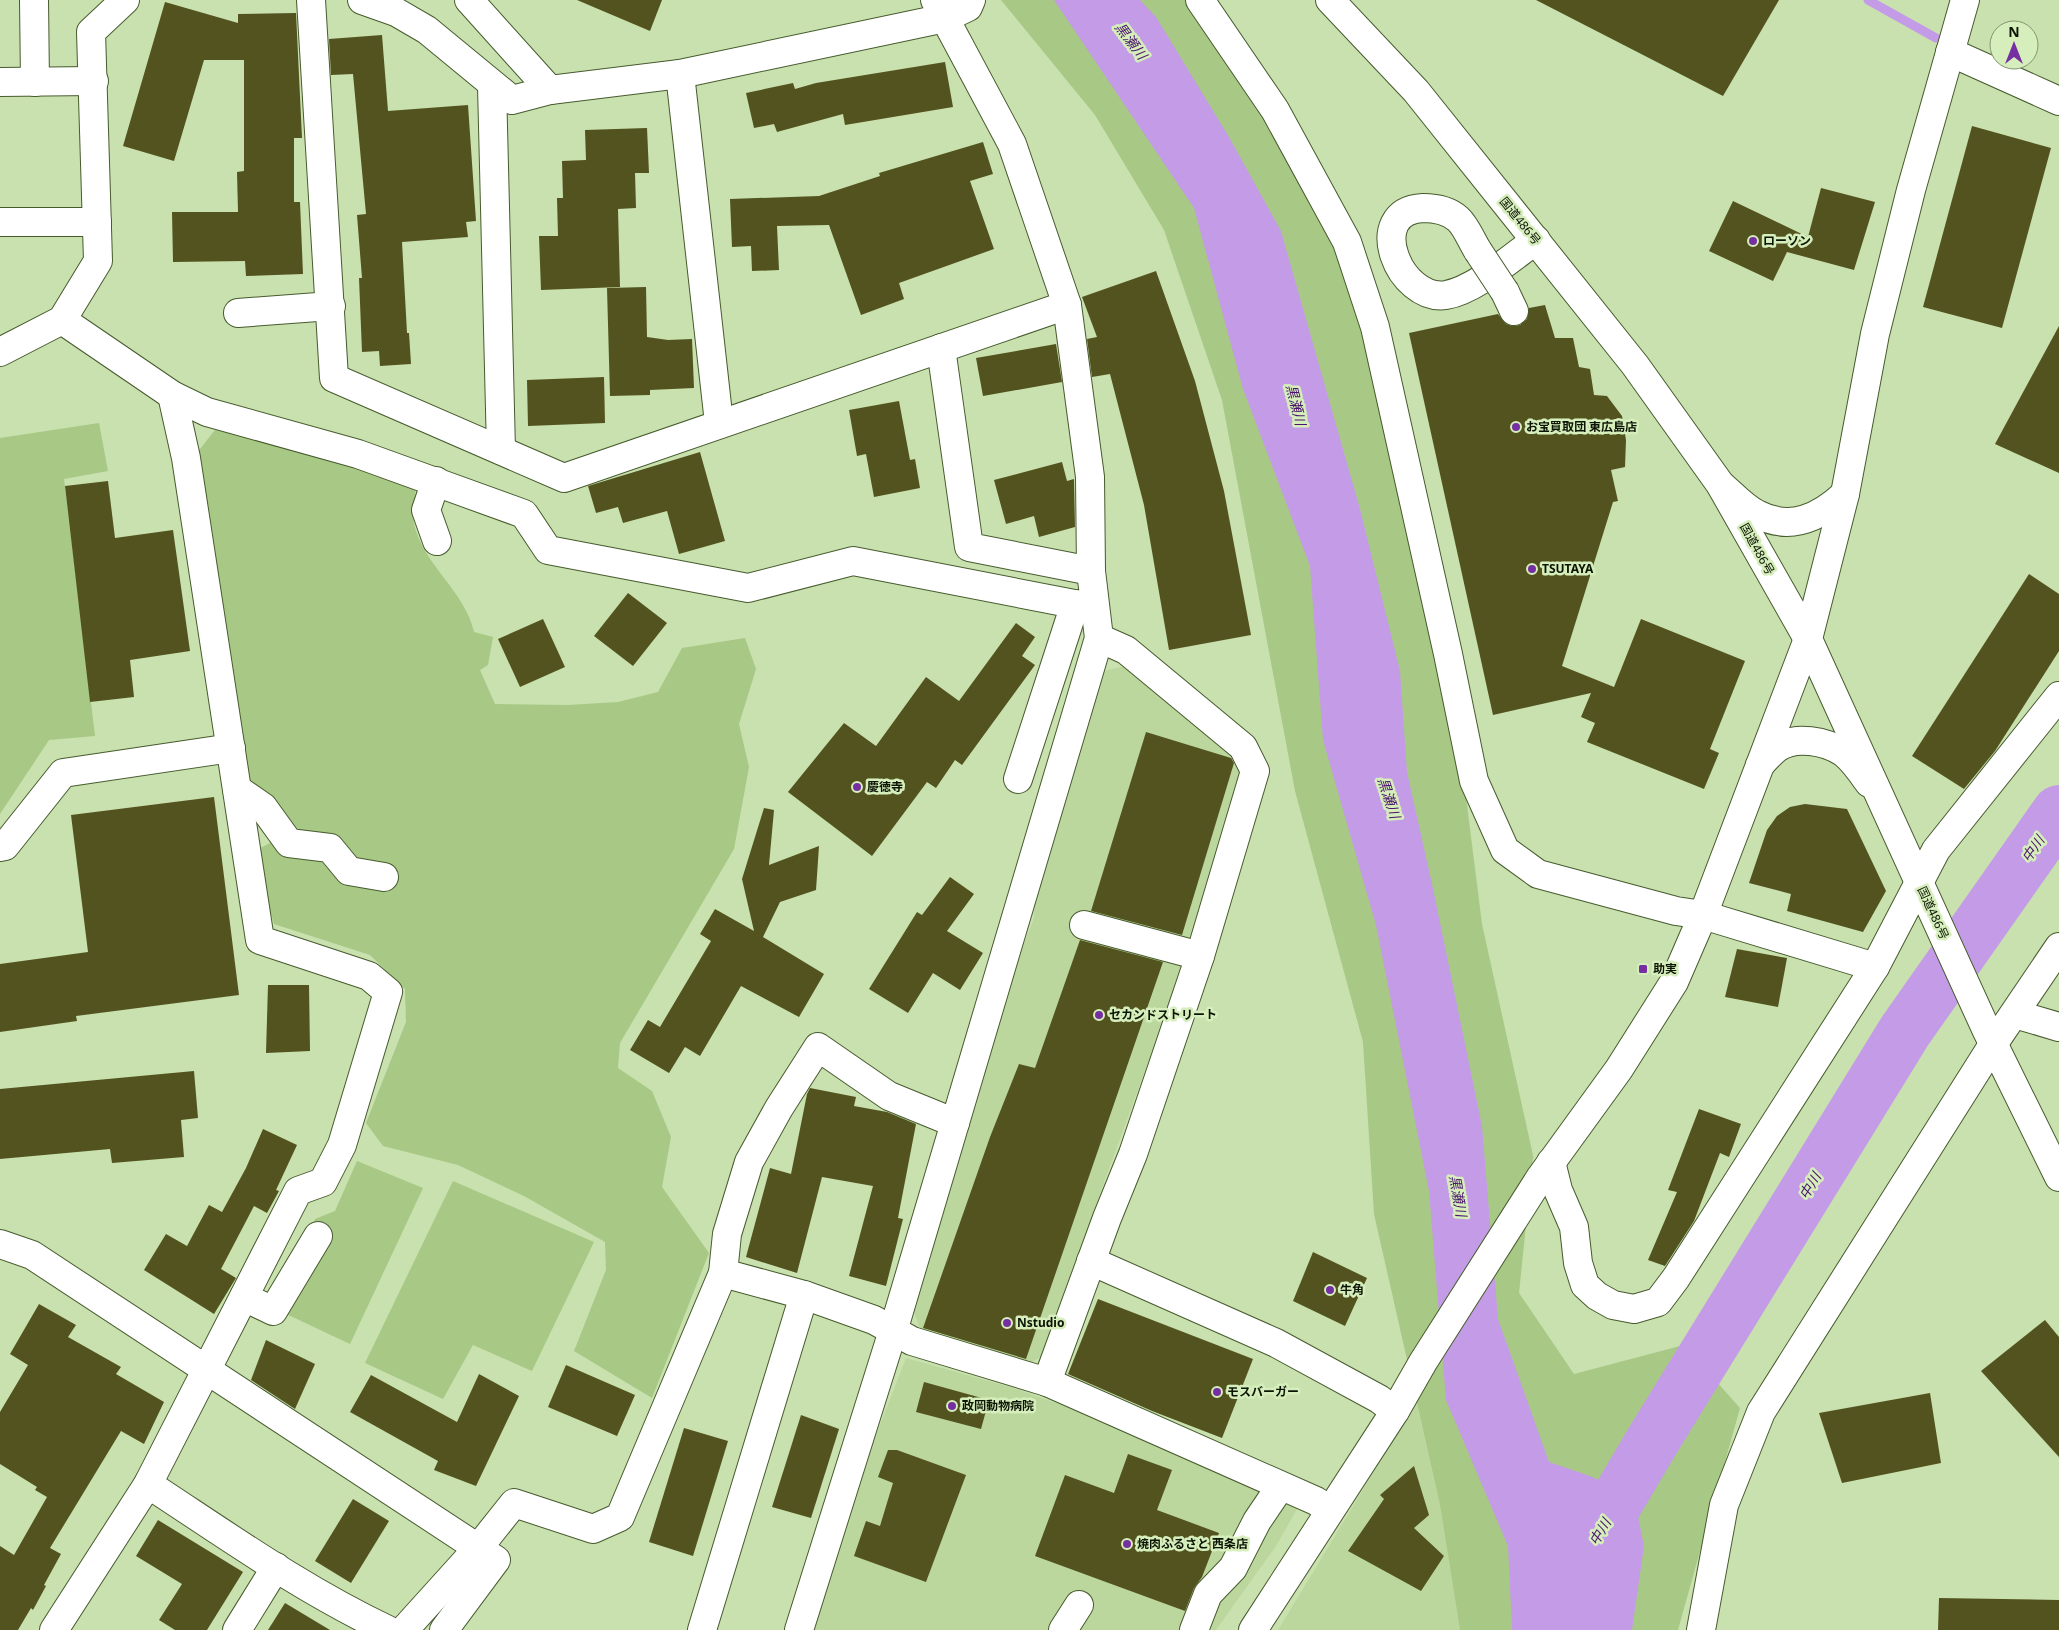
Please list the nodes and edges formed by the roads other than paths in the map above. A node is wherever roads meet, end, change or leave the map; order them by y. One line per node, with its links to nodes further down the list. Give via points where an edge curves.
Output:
1 (125, 0): 12 (main road, via 91,32)
2 (311, 0): 23 (main road)
3 (362, 0): 15 (main road, via 396,12 427,30)
4 (469, 0): 16 (main road)
5 (1200, 0): 48 (main road, via 1275,110 1347,242 1375,327 1474,781 1506,850 1538,874 1676,911)
6 (1330, 0): 20 (main road, 国道486号, via 1416,92)
7 (1965, 0): 10 (main road)
8 (37, 2): 14 (main road)
9 (955, 6): 11 (main road); 22 (main road, via 1012,144)
10 (1950, 52): 17 (main road); 33 (main road, via 1875,334)
11 (680, 74): 16 (main road); 29 (main road)
12 (94, 81): 14 (main road); 19 (main road)
13 (0, 82): 14 (main road)
14 (35, 82)
15 (492, 86): 16 (main road, via 512,100); 30 (main road)
16 (550, 90)
17 (2059, 101)
18 (0, 222): 19 (main road)
19 (97, 222): 25 (main road, via 98,260)
20 (1536, 240): 21 (main road, bridge, via 1472,287 1444,295 1426,291 1411,282 1399,268 1393,253 1391,232 1400,216 1415,209 1438,208 1459,219 1478,251); 32 (main road, 国道486号, via 1635,365)
21 (1510, 302)
22 (1067, 305): 26 (main road); 35 (main road, via 1090,477)
23 (331, 306): 24 (main road); 30 (main road, via 334,378)
24 (238, 313)
25 (62, 320): 27 (main road); 28 (main road)
26 (941, 348): 29 (main road); 35 (main road, via 969,547)
27 (0, 352)
28 (172, 395): 31 (main road, via 207,412 358,454); 40 (main road, via 186,458)
29 (719, 423): 30 (main road, via 564,478)
30 (501, 450)
31 (436, 481): 34 (main road, via 426,510); 36 (main road, via 524,514 548,550 748,588 853,561)
32 (1720, 484): 33 (main road, via 1757,514 1778,521 1794,522 1826,511); 38 (main road, 国道486号)
33 (1845, 494): 38 (main road)
34 (438, 541)
35 (1091, 571): 36 (main road)
36 (1085, 606): 37 (main road); 42 (main road)
37 (1099, 638): 51 (main road, via 1126,650 1243,747 1255,771); 56 (main road)
38 (1808, 639): 41 (main road); 44 (main road, 国道486号)
39 (2059, 696): 47 (main road, via 1936,850)
40 (231, 748): 43 (main road); 45 (main road, via 63,773 5,846)
41 (1760, 765): 44 (main road, via 1777,748 1789,742 1817,742 1843,753); 48 (main road)
42 (1018, 779)
43 (237, 789): 46 (main road, via 263,808 289,843 330,848 349,871); 64 (main road, via 260,940 369,976 388,992 342,1145 323,1182 298,1191)
44 (1878, 794): 47 (main road, 国道486号)
45 (0, 847)
46 (384, 877)
47 (1923, 890): 52 (main road); 55 (main road, 国道486号)
48 (1703, 915): 52 (main road); 57 (main road, via 1674,982 1619,1068)
49 (1084, 925): 51 (main road)
50 (2059, 947): 53 (main road)
51 (1200, 956): 61 (main road, via 1133,1154)
52 (1875, 967): 57 (main road, via 1658,1302 1634,1309 1613,1305 1585,1285 1578,1263 1574,1227 1558,1190)
53 (2015, 1014): 54 (main road); 55 (main road)
54 (2059, 1027)
55 (1990, 1036): 58 (main road, 国道486号); 86 (main road, via 1761,1412 1724,1505)
56 (955, 1123): 62 (main road, via 890,1096 818,1047 749,1162 727,1234); 65 (main road)
57 (1545, 1170): 68 (main road, via 1423,1362)
58 (2059, 1177)
59 (318, 1236): 64 (main road, via 273,1311)
60 (0, 1244): 66 (main road, via 32,1255)
61 (1091, 1262): 67 (main road); 68 (main road, via 1276,1343)
62 (723, 1273): 63 (main road); 72 (main road, via 620,1517 593,1529 514,1503)
63 (804, 1295): 65 (main road); 81 (main road)
64 (244, 1297): 66 (main road)
65 (892, 1329): 67 (main road, via 912,1341); 82 (main road)
66 (205, 1370): 69 (main road); 72 (main road)
67 (1047, 1382): 70 (main road)
68 (1396, 1411): 71 (main road)
69 (148, 1484): 73 (main road); 76 (main road)
70 (1280, 1487): 71 (main road); 84 (main road, via 1233,1568 1208,1594)
71 (1330, 1510): 85 (main road)
72 (479, 1547): 79 (main road); 80 (main road, via 496,1560)
73 (276, 1567): 75 (main road); 77 (main road)
74 (1079, 1604): 83 (main road)
75 (354, 1623): 78 (main road)
76 (54, 1630)
77 (237, 1630)
78 (388, 1630)
79 (404, 1630)
80 (444, 1630)
81 (702, 1630)
82 (799, 1630)
83 (1063, 1630)
84 (1194, 1630)
85 (1253, 1630)
86 (1701, 1630)

